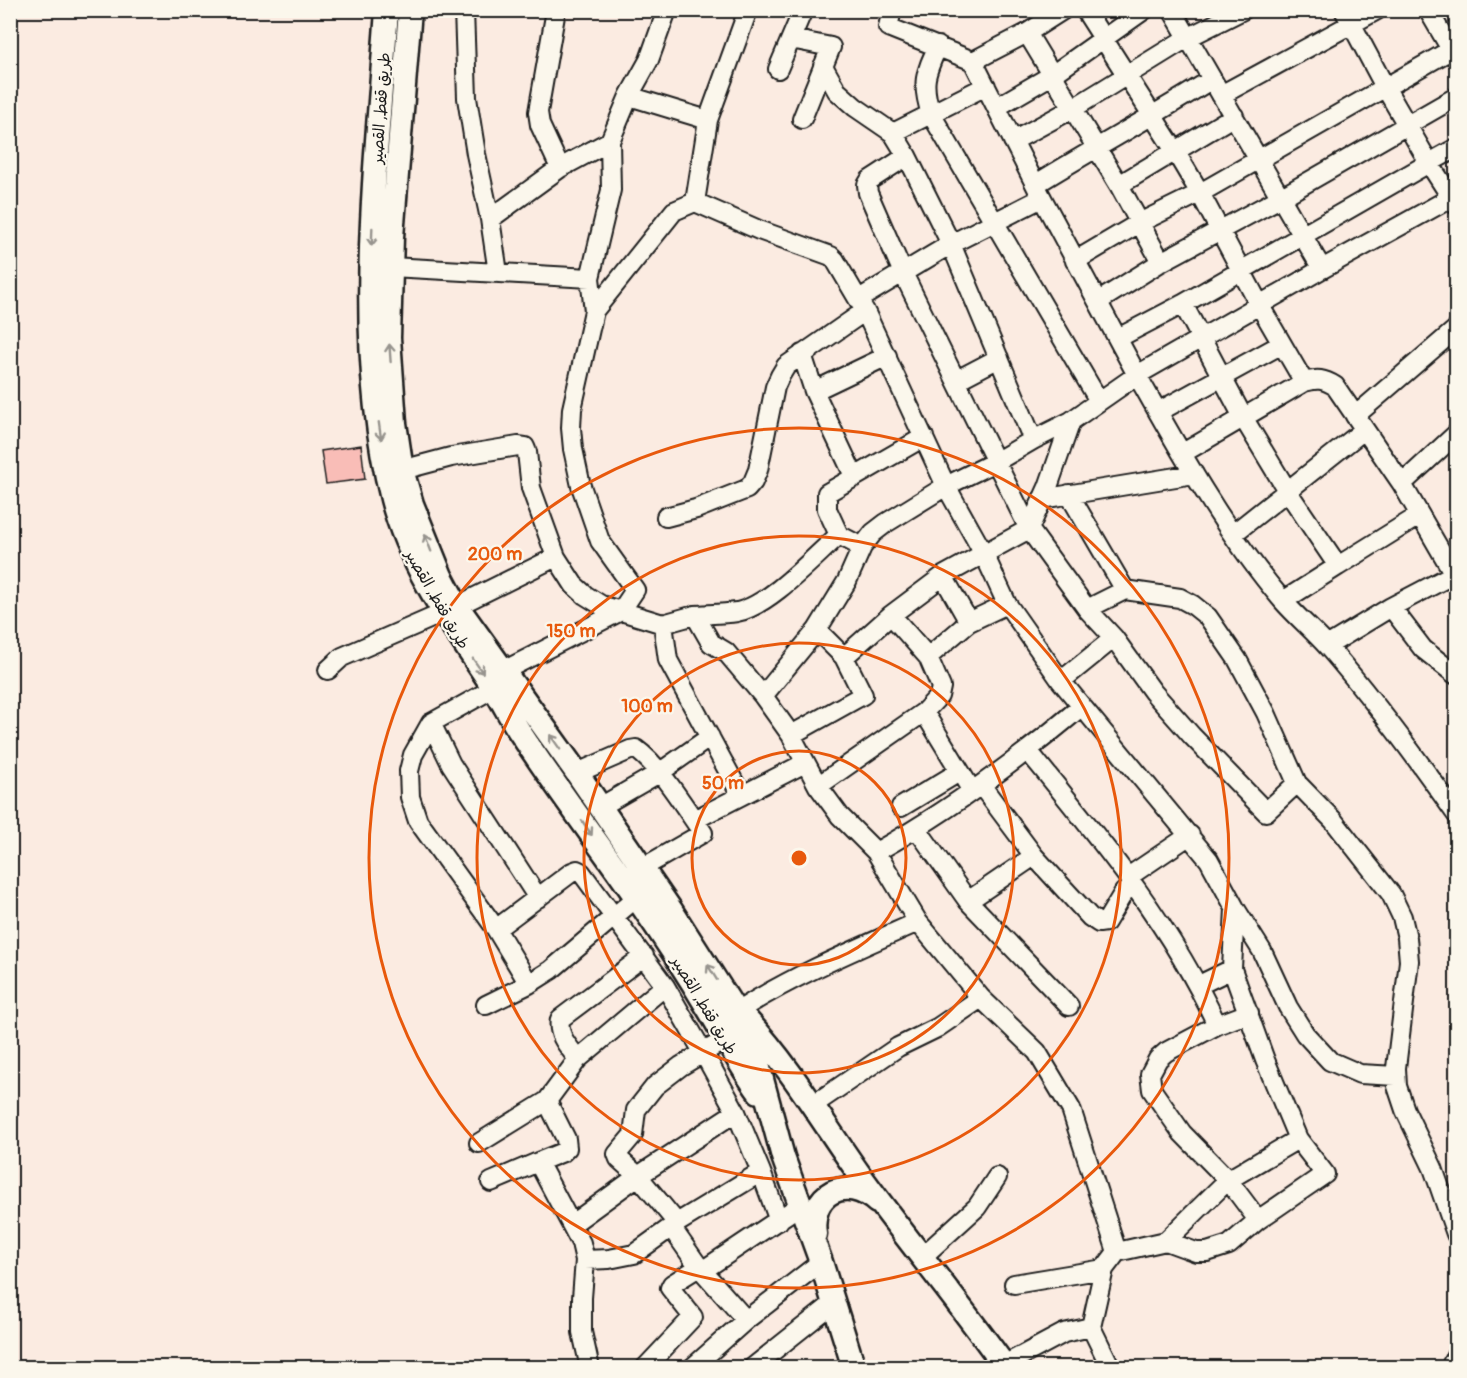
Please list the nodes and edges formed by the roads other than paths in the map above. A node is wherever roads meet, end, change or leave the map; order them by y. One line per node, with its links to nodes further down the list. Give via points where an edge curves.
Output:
1 (387, 10): 55 (main road, طريق قفط, القصير)
2 (410, 10): 55 (main road, طريق قفط, القصير)
3 (464, 10): 59 (street, via 467,98)
4 (556, 10): 51 (street, via 538,112)
5 (667, 10): 32 (street, via 649,60)
6 (748, 10): 40 (street)
7 (803, 10): 19 (street)
8 (892, 10): 21 (street, via 888,27)
9 (1063, 10): 17 (street)
10 (1085, 10): 20 (street)
11 (1144, 10): 20 (street)
12 (1172, 10): 18 (street)
13 (1243, 10): 18 (street)
14 (1377, 10): 16 (street)
15 (1434, 12): 22 (street)
16 (1347, 17): 30 (street); 31 (street)
17 (1028, 33): 23 (street); 26 (street)
18 (1187, 38): 27 (street); 28 (street)
19 (790, 39): 24 (street, via 831,47); 25 (street)
20 (1103, 40): 26 (street); 27 (street)
21 (938, 46): 23 (street); 36 (street, via 925,80)
22 (1455, 52): 30 (street)
23 (973, 61): 29 (street)
24 (823, 66): 39 (street); 42 (street, via 837,91)
25 (778, 69)
26 (1052, 75): 34 (street); 35 (street)
27 (1126, 76): 35 (street); 37 (street)
28 (1212, 79): 31 (street); 37 (street)
29 (986, 86): 34 (street); 36 (street)
30 (1385, 87): 41 (street); 49 (street)
31 (1221, 95): 38 (street)
32 (629, 96): 40 (street); 43 (street)
33 (1456, 98): 41 (street)
34 (997, 107): 44 (street)
35 (1072, 109): 44 (street); 45 (street)
36 (931, 114): 42 (street); 61 (street)
37 (1154, 116): 45 (street); 47 (street)
38 (1234, 116): 47 (street); 49 (street)
39 (802, 119)
40 (708, 120): 58 (street)
41 (1407, 126): 50 (street); 56 (street)
42 (893, 133): 48 (street)
43 (610, 141): 51 (street); 72 (street, via 611,190)
44 (1013, 141): 53 (street)
45 (1095, 148): 52 (street); 53 (street)
46 (1456, 148): 50 (street)
47 (1175, 151): 52 (street); 54 (street)
48 (907, 156): 64 (street); 71 (street, via 867,185)
49 (1259, 159): 54 (street); 56 (street)
50 (1429, 164): 57 (street); 63 (street)
51 (560, 168): 59 (street)
52 (1119, 185): 60 (street)
53 (1039, 191): 61 (street); 65 (street)
54 (1200, 193): 60 (street); 62 (street)
55 (385, 196): 67 (main road, طريق قفط, القصير); 123 (main road, طريق قفط, القصير, one-way to 123, via 372,240 371,314 373,374 386,473 409,552)
56 (1280, 198): 62 (street); 63 (street)
57 (1455, 199): 68 (street)
58 (696, 202): 75 (street, via 831,256); 77 (street, via 674,211)
59 (490, 219): 70 (street)
60 (1141, 222): 65 (street); 66 (street)
61 (994, 223): 64 (street); 90 (street)
62 (1218, 230): 66 (street); 69 (street)
63 (1302, 236): 68 (street); 69 (street)
64 (951, 244): 71 (street); 84 (street)
65 (1076, 261): 73 (street)
66 (1161, 262): 73 (street)
67 (391, 267): 70 (street); 100 (main road, طريق قفط, القصير, one-way to 67, via 389,338)
68 (1322, 269): 76 (street)
69 (1240, 271): 74 (street); 76 (street)
70 (498, 273): 72 (street)
71 (903, 273): 75 (street); 87 (street)
72 (590, 278): 77 (street)
73 (1098, 301): 79 (street)
74 (1183, 304): 79 (street); 80 (street)
75 (862, 305): 82 (street); 83 (street)
76 (1260, 306): 80 (street); 81 (street)
77 (594, 311): 125 (street, via 571,428 581,486 600,541 635,588)
78 (1456, 329): 94 (street)
79 (1118, 338): 85 (street)
80 (1202, 338): 85 (street); 86 (street)
81 (1282, 344): 86 (street); 88 (street)
82 (802, 354): 89 (street); 109 (street, via 786,366 775,387 753,482 747,489)
83 (887, 356): 89 (street); 96 (street)
84 (999, 358): 87 (street); 97 (street)
85 (1137, 375): 90 (street); 91 (street)
86 (1223, 377): 91 (street); 92 (street)
87 (957, 380): 99 (street)
88 (1305, 382): 92 (street); 94 (street, via 1326,380 1335,386)
89 (814, 391): 102 (street)
90 (1099, 401): 93 (street)
91 (1158, 412): 98 (street)
92 (1244, 419): 98 (street); 105 (street)
93 (1071, 421): 97 (street); 107 (street)
94 (1360, 423): 103 (street); 105 (street)
95 (1456, 434): 103 (street)
96 (924, 437): 102 (street); 104 (street)
97 (1033, 440): 99 (street)
98 (1183, 453): 101 (street)
99 (997, 461): 104 (street); 110 (street)
100 (402, 470): 115 (street, via 451,457 525,447 531,489); 123 (main road, طريق قفط, القصير, one-way to 100)
101 (1194, 474): 106 (street); 111 (street)
102 (854, 476): 112 (street, via 826,498)
103 (1402, 484): 108 (street)
104 (946, 486): 113 (street, via 886,523); 114 (street)
105 (1288, 492): 111 (street); 116 (street)
106 (1069, 494): 107 (street); 119 (street)
107 (1042, 499): 110 (street)
108 (1420, 515): 116 (street); 117 (street)
109 (666, 517)
110 (1029, 528): 114 (street); 124 (street)
111 (1233, 534): 120 (street)
112 (839, 536): 113 (street); 126 (street, via 756,604 739,611)
113 (862, 547): 130 (street, via 847,581)
114 (984, 554): 118 (street); 121 (street)
115 (556, 557): 123 (street); 125 (street, via 585,595)
116 (1338, 566): 120 (street)
117 (1455, 574): 122 (street)
118 (943, 576): 127 (street); 128 (street)
119 (1125, 590): 124 (street); 150 (street, via 1180,598 1208,616 1266,713)
120 (1283, 601): 132 (street)
121 (1007, 604): 128 (street); 138 (street)
122 (1391, 607): 132 (street); 136 (street, via 1423,649)
123 (450, 609): 135 (street, via 342,657); 137 (main road, طريق قفط, القصير)
124 (1087, 609): 131 (street)
125 (621, 611): 129 (street); 137 (street)
126 (694, 615): 129 (street); 139 (street, via 711,643 726,652)
127 (891, 615): 133 (street); 134 (street)
128 (969, 622): 134 (street)
129 (663, 624): 144 (street, via 668,660)
130 (817, 630): 133 (street); 139 (street)
131 (1114, 638): 138 (street); 150 (street, via 1153,692 1266,812)
132 (1327, 646): 156 (street)
133 (844, 657): 143 (street, via 863,695)
134 (928, 657): 141 (street, via 941,687)
135 (328, 670)
136 (1456, 675)
137 (499, 680): 142 (street); 148 (main road, طريق قفط, القصير, one-way to 137); 165 (main road, طريق قفط, القصير, one-way to 165, via 519,731)
138 (1061, 681): 140 (street)
139 (763, 696): 143 (street)
140 (1082, 706): 145 (street); 159 (street)
141 (924, 712): 147 (street); 151 (street)
142 (431, 723): 164 (street, via 451,764); 170 (street, via 413,756 410,797 418,821)
143 (791, 735): 146 (street)
144 (710, 737): 149 (street); 153 (street)
145 (1029, 752): 152 (street); 163 (street)
146 (805, 763): 151 (street); 153 (street)
147 (959, 772): 152 (street); 155 (street)
148 (577, 773): 149 (street, via 636,749); 154 (main road, طريق قفط, القصير)
149 (659, 773): 154 (street); 157 (street)
150 (1297, 783): 185 (street, via 1333,820 1391,894 1402,917 1409,961)
151 (818, 786): 160 (street, via 840,816)
152 (976, 788): 158 (street); 161 (street)
153 (741, 795): 157 (street)
154 (600, 807): 162 (main road, طريق قفط, القصير)
155 (901, 807)
156 (1456, 814)
157 (694, 820): 162 (street, via 703,833)
158 (917, 829): 160 (street); 166 (street)
159 (1190, 835): 163 (street); 167 (street, via 1209,860)
160 (876, 852): 169 (street)
161 (1034, 856): 163 (street, via 1076,904 1099,923 1106,922); 166 (street)
162 (642, 868): 179 (main road, طريق قفط, القصير, one-way to 162)
163 (1131, 882): 174 (street)
164 (538, 898): 168 (street, via 577,870); 170 (street)
165 (636, 898): 168 (street); 182 (main road, طريق قفط, القصير)
166 (968, 901): 178 (street)
167 (1235, 908): 172 (street); 185 (street, via 1262,951 1288,1007 1305,1034 1330,1061 1360,1074)
168 (614, 916): 171 (street); 173 (street)
169 (918, 922): 176 (street); 179 (street)
170 (496, 929): 173 (street)
171 (644, 956): 175 (street); 184 (street, via 560,1019 561,1035)
172 (1232, 969): 174 (street); 180 (street)
173 (529, 984): 177 (street)
174 (1199, 985): 181 (street)
175 (665, 986): 183 (street); 184 (street)
176 (981, 998): 188 (street, via 898,1047); 206 (street, via 1037,1052 1071,1108)
177 (486, 1005)
178 (1069, 1006)
179 (735, 1007): 187 (main road, طريق قفط, القصير, via 756,1057); 188 (main road, طريق قفط, القصير)
180 (1249, 1013): 181 (street); 190 (street)
181 (1217, 1025): 196 (street, via 1166,1052 1150,1074 1152,1090 1182,1133)
182 (726, 1039): 183 (street); 187 (main road, طريق قفط, القصير)
183 (703, 1052): 189 (street); 194 (street, via 655,1086 636,1110 633,1135 617,1154)
184 (578, 1059): 186 (street)
185 (1396, 1076): 204 (street, via 1405,1110 1433,1168)
186 (547, 1101): 191 (street); 192 (street, via 567,1148)
187 (767, 1102): 198 (main road, طريق قفط, القصير)
188 (813, 1105): 199 (main road, طريق قفط, القصير)
189 (736, 1112): 193 (street); 194 (street)
190 (1298, 1139): 196 (street); 200 (street, via 1325,1174)
191 (479, 1143)
192 (538, 1162): 197 (street); 202 (street)
193 (761, 1172): 201 (street); 203 (street)
194 (638, 1176): 202 (street); 203 (street)
195 (997, 1177): 208 (street, via 977,1208)
196 (1228, 1180): 200 (street); 205 (street)
197 (491, 1182)
198 (802, 1204): 201 (street); 207 (main road, طريق قفط, القصير)
199 (889, 1213): 207 (main road, via 867,1193 851,1188 836,1190 822,1199 814,1212); 208 (main road, طريق قفط, القصير)
200 (1258, 1220): 205 (street, via 1229,1245 1207,1252)
201 (779, 1221): 210 (street)
202 (572, 1224): 209 (street)
203 (674, 1225): 209 (street, via 634,1254); 210 (street)
204 (1456, 1234)
205 (1166, 1241): 206 (street)
206 (1118, 1252): 211 (street)
207 (819, 1256): 213 (main road, طريق قفط, القصير); 214 (street)
208 (922, 1257): 218 (main road, طريق قفط, القصير)
209 (585, 1260): 217 (street, via 582,1332)
210 (701, 1269): 214 (street); 219 (street, via 672,1284 670,1288 693,1317)
211 (1104, 1269): 212 (street); 215 (street)
212 (1014, 1284)
213 (834, 1302): 221 (street); 222 (main road, طريق قفط, القصير)
214 (746, 1320): 220 (street)
215 (1090, 1327): 218 (street, via 1064,1333); 223 (street)
216 (1456, 1355): 224 (street)
217 (594, 1366)
218 (1005, 1366)
219 (645, 1368)
220 (692, 1368)
221 (752, 1368)
222 (854, 1368)
223 (1111, 1368)
224 (1450, 1368)

